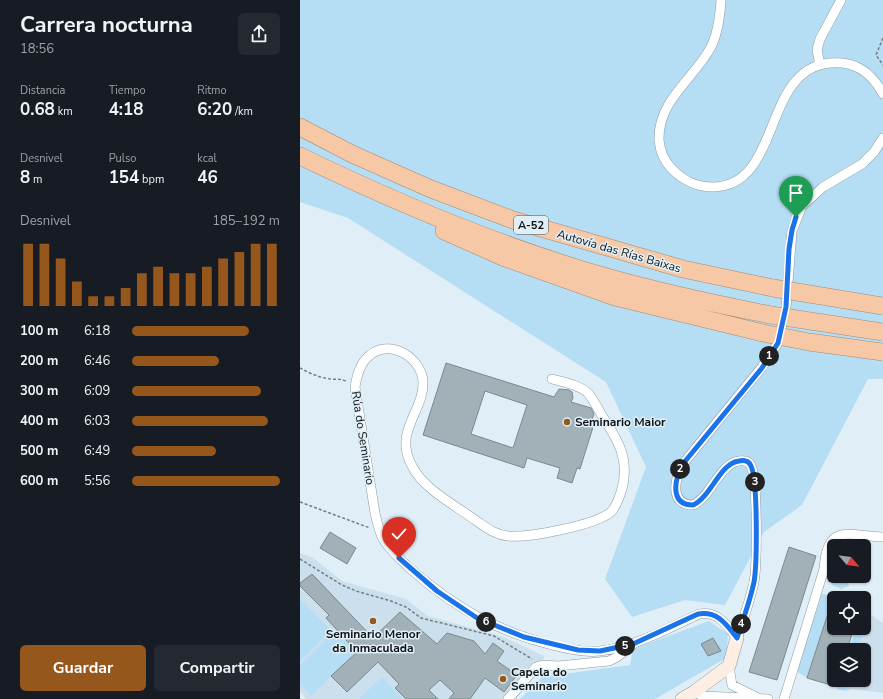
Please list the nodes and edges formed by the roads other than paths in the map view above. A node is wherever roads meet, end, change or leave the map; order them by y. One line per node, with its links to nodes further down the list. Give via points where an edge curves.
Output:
1 (721, 0): 3 (street, via 718,27 712,45 699,68 668,104 662,116 662,155 681,177 696,185 715,187 744,175 760,155 780,105 793,83)
2 (841, 0): 3 (street, via 820,39 817,50)
3 (820, 66): 4 (street, via 840,63 857,66 873,79)
4 (883, 94)
5 (300, 127): 8 (highway, Autovía das Rías Baixas / A-52, bridge, via 352,154 424,186 513,220 683,269 774,288)
6 (883, 138): 13 (street, via 862,164 811,197 802,206 792,230 788,289 780,335 774,350 682,465 675,483 676,492 681,500 685,504 693,505 702,499 729,465 745,461 750,464 753,471 756,511 754,581)
7 (300, 156): 9 (highway, A-52, bridge, via 362,185 519,248 610,278 695,300 771,315); 10 (highway, bridge, via 350,189 505,258 615,297 763,333)
8 (883, 306)
9 (883, 332)
10 (883, 352)
11 (552, 379): 14 (street, Rúa do Seminario, via 587,392 623,453 625,478 612,510 605,516 583,524 532,535 508,536 495,533 427,485 412,466 406,444 407,429 423,383 421,372 407,355 387,349 370,355 357,374 355,387 379,530 389,548 399,558 437,591 477,618 524,637 578,650 600,651)
12 (883, 537): 20 (street, via 848,534 830,543)
13 (737, 638): 14 (street, Rúa do Seminario, via 721,619 707,612); 15 (street)
14 (633, 644): 17 (street, via 609,661 542,665 532,670)
15 (729, 666): 16 (street); 19 (street, via 732,684)
16 (694, 692): 18 (street); 19 (street, via 703,696)
17 (508, 699)
18 (682, 699)
19 (763, 699)
20 (784, 699)

